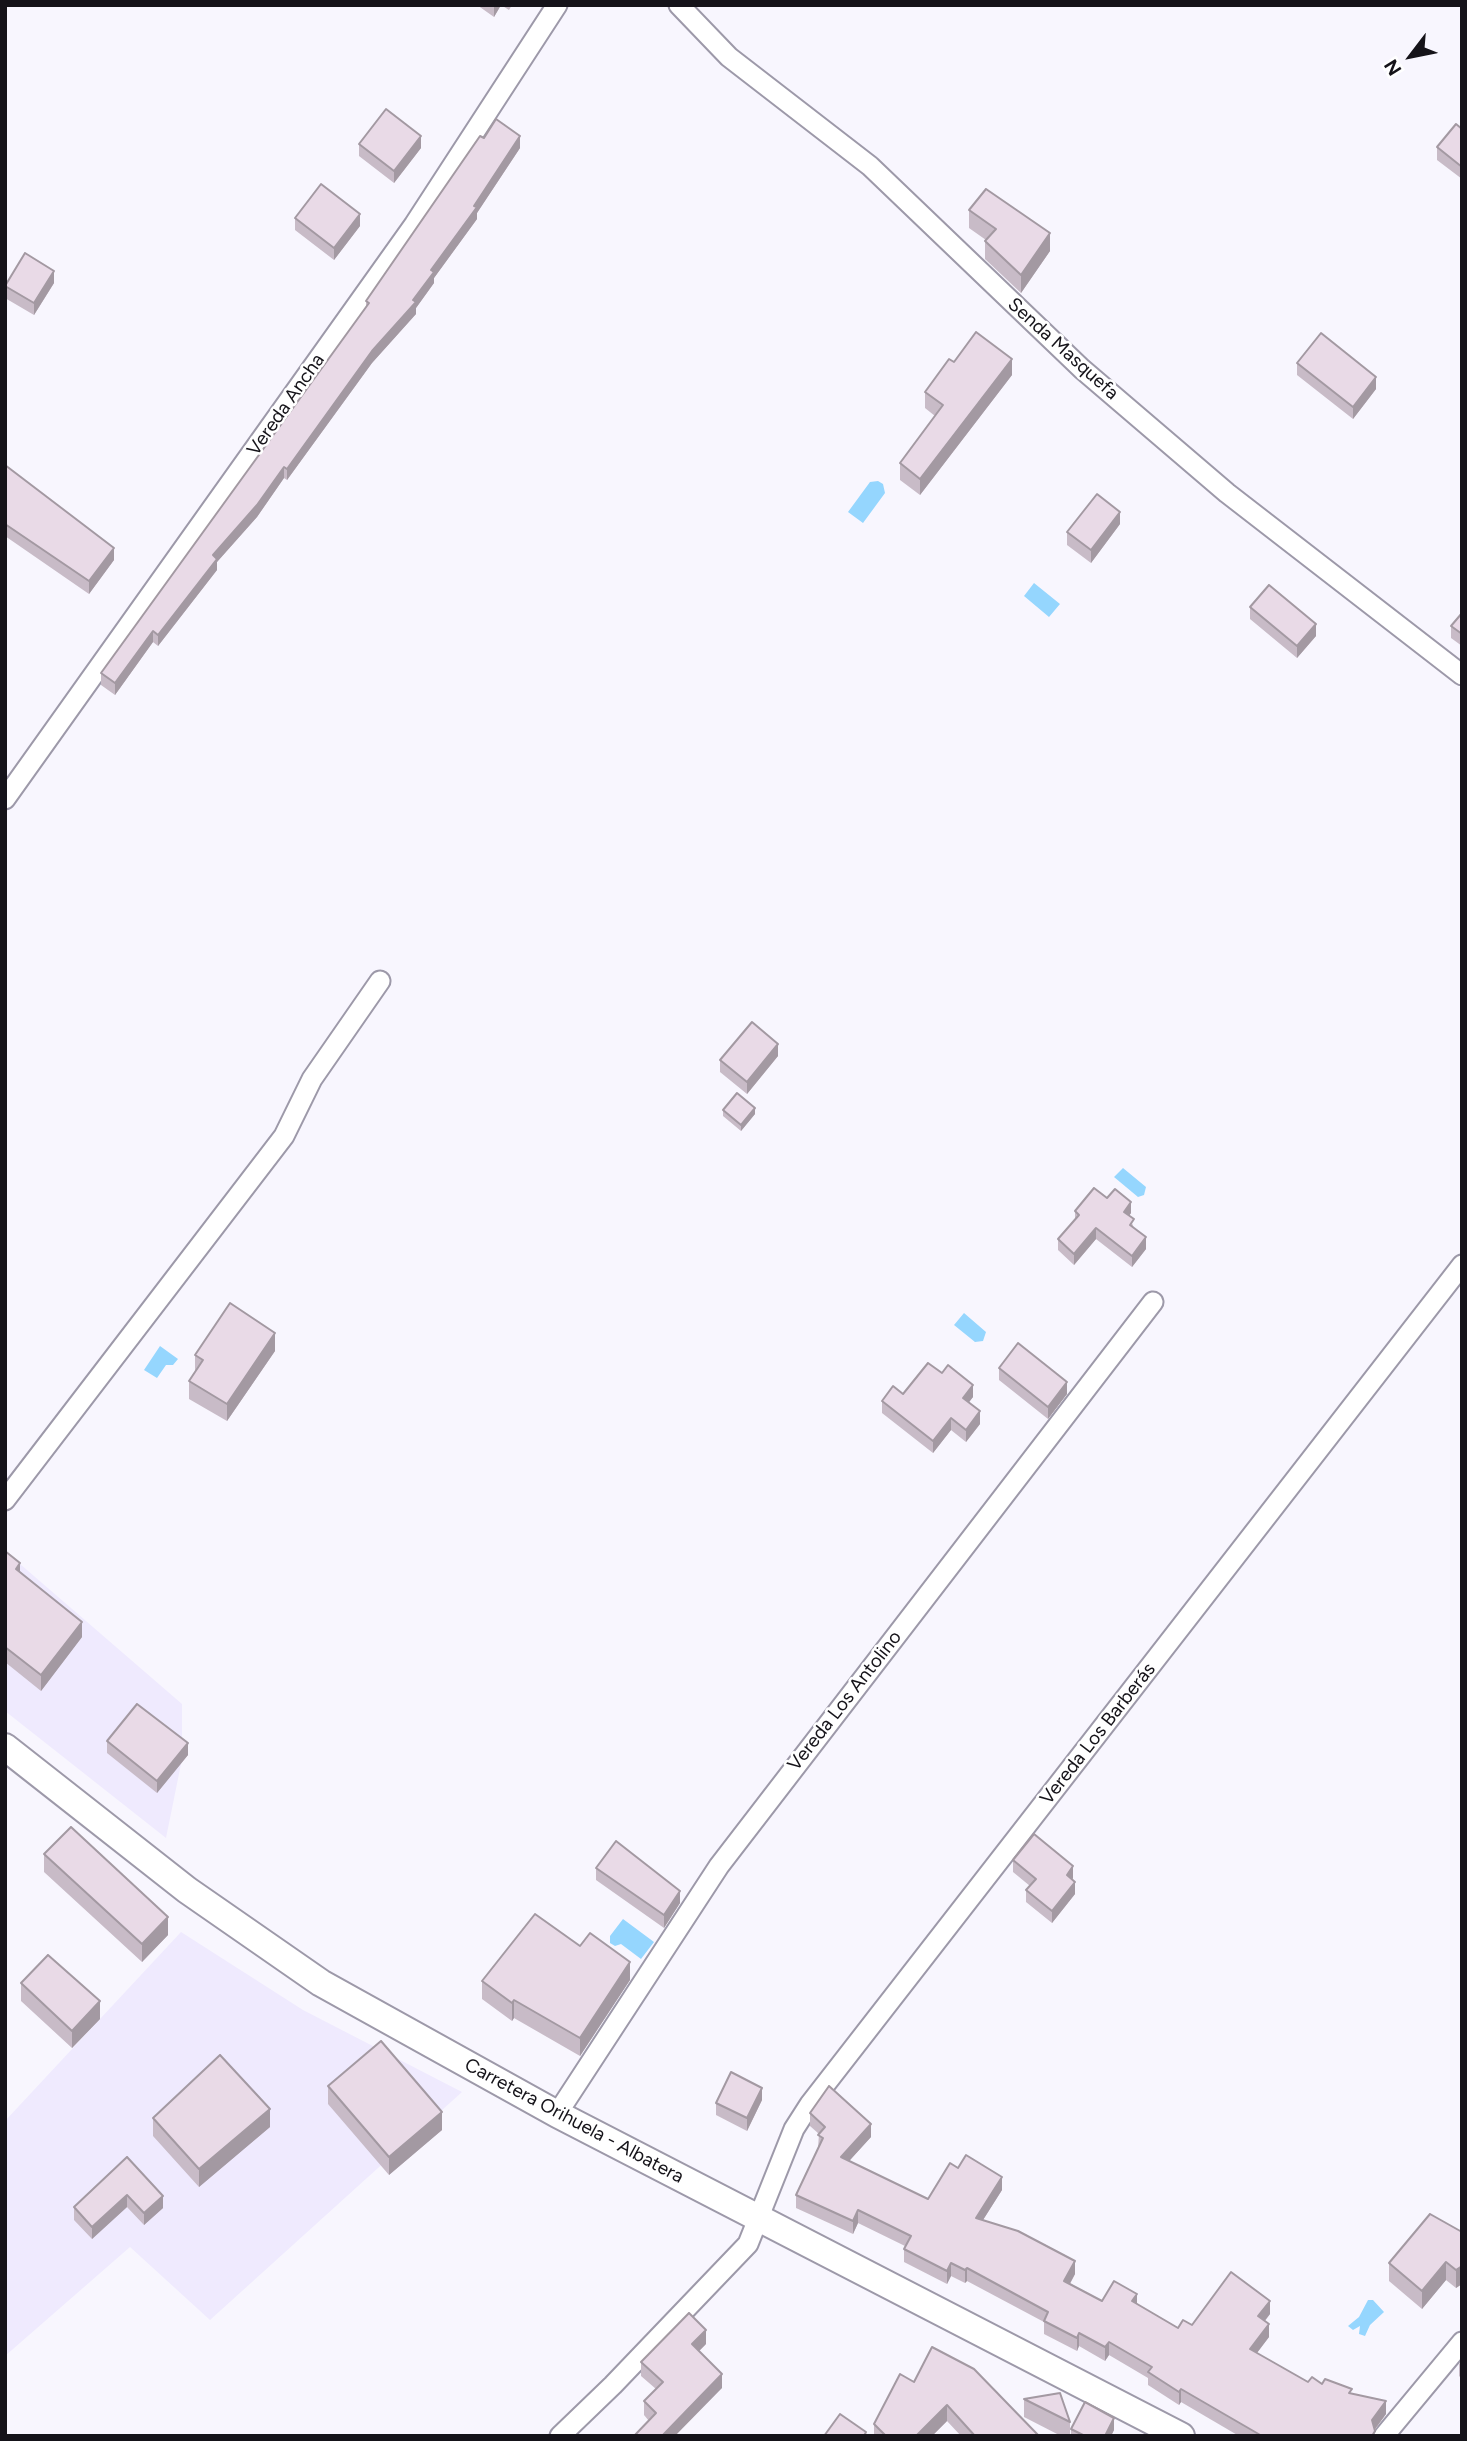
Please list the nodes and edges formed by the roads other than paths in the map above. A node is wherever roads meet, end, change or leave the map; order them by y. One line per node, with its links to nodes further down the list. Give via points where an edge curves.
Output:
1 (557, 5): 4 (street, Vereda Ancha, via 414,225)
2 (679, 5): 3 (street, Senda Masquefa, via 729,57 870,166 1082,369 1227,493)
3 (1462, 675)
4 (5, 799)
5 (380, 981): 8 (street, via 312,1079 284,1136)
6 (1462, 1265): 11 (street, Vereda Los Barberás, via 810,2104 794,2129)
7 (1153, 1302): 10 (street, Vereda Los Antolino, via 719,1866)
8 (5, 1500)
9 (5, 1747): 10 (main road, Carretera Orihuela - Albatera, via 187,1890 292,1965)
10 (557, 2114): 11 (main road, Carretera Orihuela - Albatera)
11 (758, 2217): 13 (street, Vereda Los Barberás, via 739,2256); 14 (main road, Carretera Orihuela - Albatera)
12 (1462, 2343): 15 (street)
13 (560, 2436)
14 (1181, 2436)
15 (1384, 2436)

